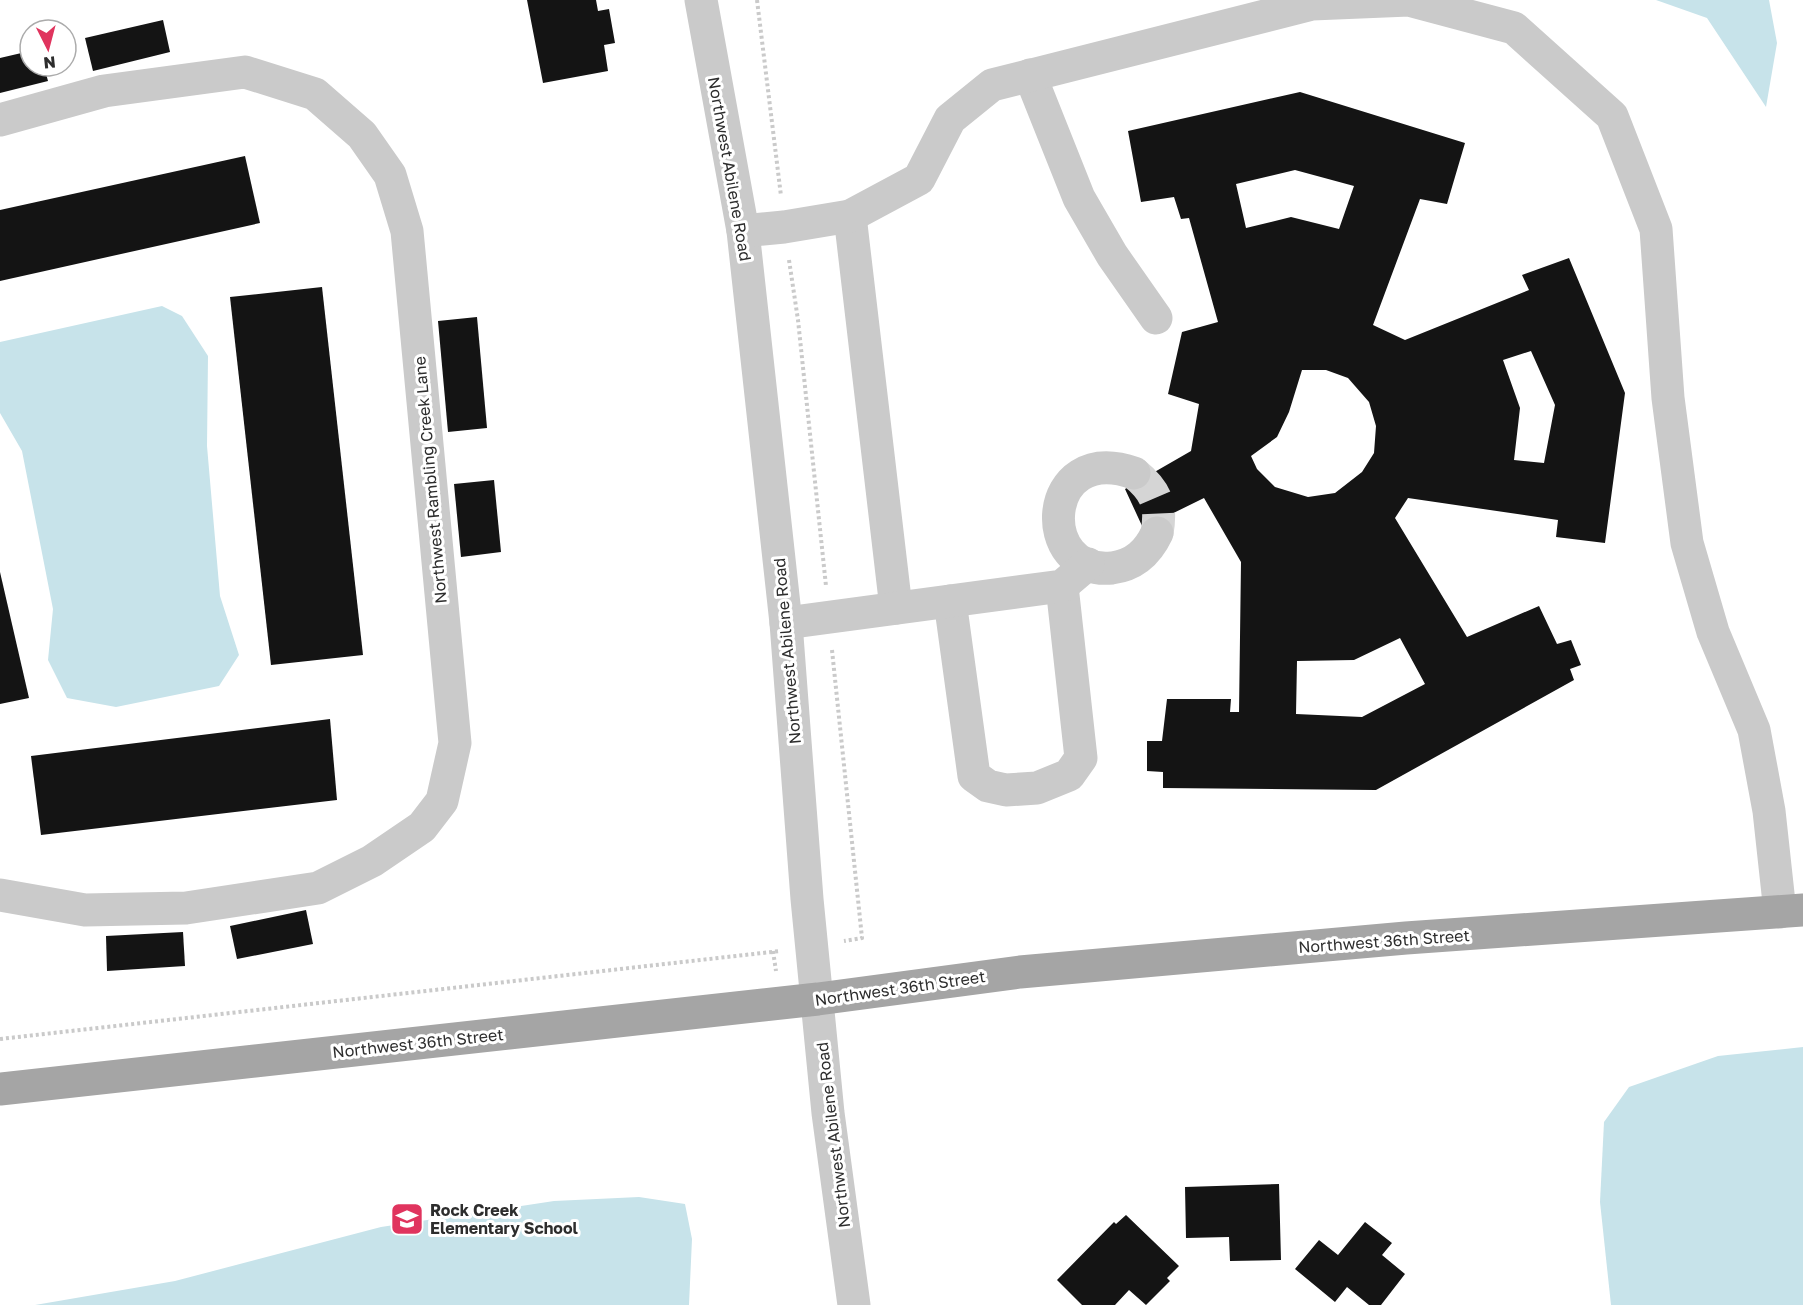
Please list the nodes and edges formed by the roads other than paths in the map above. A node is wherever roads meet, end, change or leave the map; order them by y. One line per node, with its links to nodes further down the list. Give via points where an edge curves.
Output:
1 (701, 0): 5 (street, Northwest Abilene Road)
2 (1030, 75): 4 (street, via 992,85 950,119 919,179); 6 (street, via 1079,198 1112,255); 15 (street, via 1312,4 1409,0 1514,28 1612,116 1656,230 1668,398 1687,543 1713,632 1754,730)
3 (0, 120): 14 (street, Northwest Rambling Creek Lane, via 104,92 246,72 315,94 362,135 390,174 406,231 455,743 442,801 422,827 372,861 318,888 186,908 85,910)
4 (850, 216): 5 (street); 12 (street)
5 (743, 231): 13 (street, Northwest Abilene Road)
6 (1156, 318)
7 (1134, 473): 9 (street, via 1102,467 1072,482 1063,495 1058,527 1074,555)
8 (1157, 533): 9 (street, via 1150,548 1137,560 1104,569)
9 (1088, 564): 10 (street)
10 (1062, 586): 11 (street); 11 (street, via 1081,758 1070,775 1037,789 1006,790 988,786 974,776)
11 (950, 601): 12 (street)
12 (896, 608): 13 (street)
13 (786, 622): 16 (street, Northwest Abilene Road)
14 (0, 895)
15 (1791, 911): 16 (main road, Northwest 36th Street, via 1202,955 1020,972)
16 (818, 999): 17 (main road, Northwest 36th Street); 18 (street, Northwest Abilene Road, via 828,1113)
17 (0, 1089)
18 (854, 1305)

